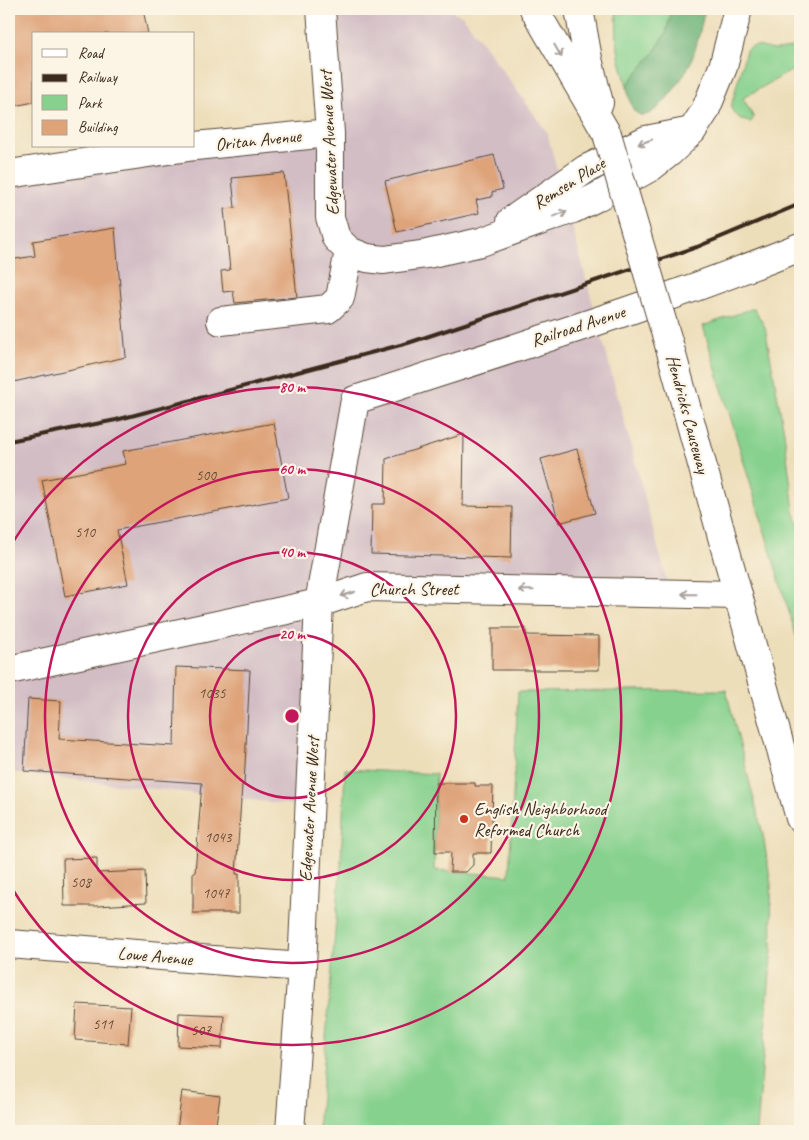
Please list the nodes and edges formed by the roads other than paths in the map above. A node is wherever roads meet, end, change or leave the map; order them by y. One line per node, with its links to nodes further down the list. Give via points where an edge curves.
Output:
1 (321, 9): 5 (street, Edgewater Avenue West)
2 (534, 9): 6 (street, one-way to 6)
3 (579, 9): 6 (street, Hendricks Causeway)
4 (738, 9): 11 (street, Remsen Place, via 723,67 705,111 692,131 651,167 573,209 481,242 384,260)
5 (330, 132): 7 (street, Oritan Avenue); 11 (street, Edgewater Avenue West, via 330,217 336,238)
6 (607, 134): 14 (street, Hendricks Causeway, bridge)
7 (195, 146)
8 (182, 148): 9 (street, Oritan Avenue)
9 (9, 174)
10 (800, 247): 13 (street, Railroad Avenue, via 662,299)
11 (349, 251): 12 (street, via 340,298 328,309)
12 (221, 321)
13 (355, 400): 15 (street, Edgewater Avenue West)
14 (738, 595): 15 (street, Church Street, one-way to 15, via 367,587); 17 (street, Hendricks Causeway)
15 (319, 603): 16 (street, Church Street); 19 (street, Edgewater Avenue West)
16 (9, 670)
17 (800, 818)
18 (9, 944): 19 (street, Lowe Avenue)
19 (302, 967): 20 (street, Edgewater Avenue West)
20 (290, 1131)

